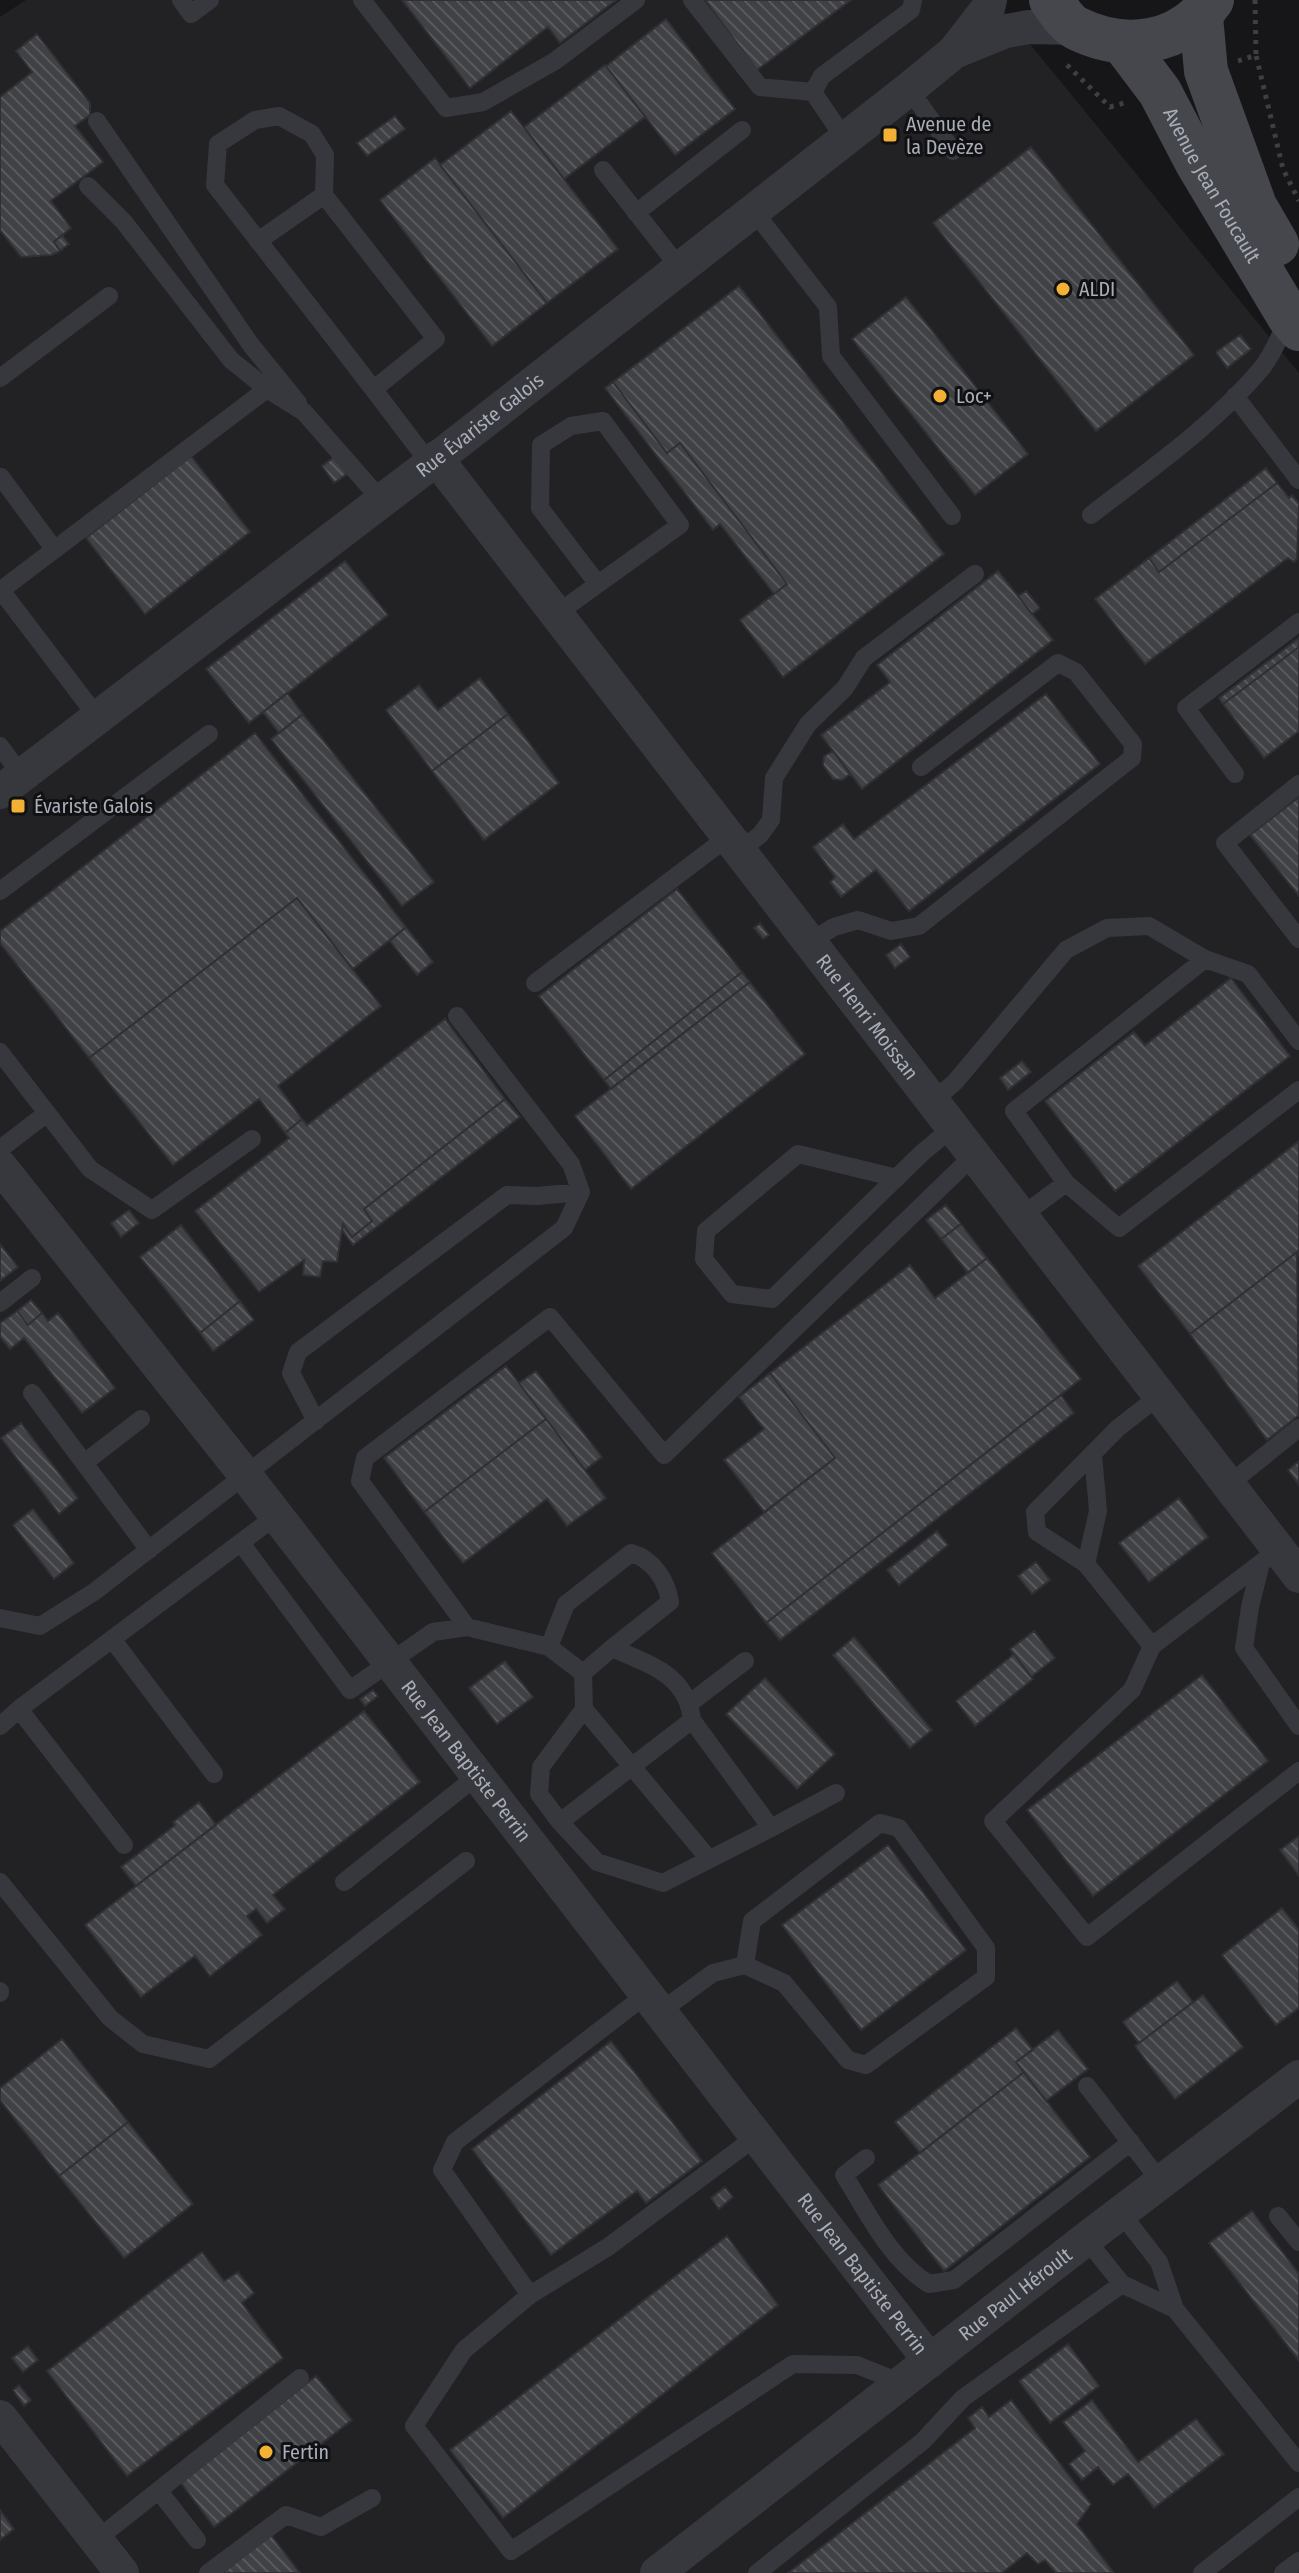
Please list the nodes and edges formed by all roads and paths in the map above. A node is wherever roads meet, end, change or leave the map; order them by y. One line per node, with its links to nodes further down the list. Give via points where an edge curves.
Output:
1 (181, 0): 2 (lane, via 191,14)
2 (210, 0)
3 (362, 0): 4 (lane, via 446,108 483,102 555,61)
4 (636, 0)
5 (692, 0): 16 (lane, via 760,87)
6 (913, 0): 16 (lane, via 911,10 822,76)
7 (990, 0): 12 (street, Rue Évariste Galois)
8 (1255, 0): 13 (path)
9 (1206, 8): 11 (main road, via 1160,39); 14 (main road, Avenue Jean Foucault)
10 (1062, 14): 11 (main road); 12 (street, Rue Évariste Galois)
11 (1123, 43): 30 (main road, Avenue Jean Foucault, via 1160,92 1197,163)
12 (954, 52): 15 (street, Rue Évariste Galois)
13 (1256, 55): 14 (path); 24 (path, via 1283,169)
14 (1206, 71): 30 (main road, Avenue Jean Foucault)
15 (909, 89): 19 (street, Rue Évariste Galois); 20 (lane)
16 (813, 92): 19 (lane)
17 (97, 121): 35 (lane, via 251,345)
18 (742, 130): 26 (lane)
19 (844, 138): 25 (street, Rue Évariste Galois)
20 (953, 151)
21 (603, 170): 26 (lane)
22 (88, 186): 32 (lane, via 124,222 231,360)
23 (324, 195): 27 (lane); 27 (lane, via 325,155 312,134 279,116 255,120 218,144 215,185); 33 (lane, via 436,339)
24 (1299, 201)
25 (753, 210): 28 (street, Rue Évariste Galois); 41 (lane, via 828,307 831,356)
26 (636, 213): 28 (lane)
27 (258, 241): 33 (lane)
28 (679, 267): 36 (street, Rue Évariste Galois)
29 (109, 296): 31 (lane)
30 (1296, 309): 34 (lane, via 1264,366)
31 (0, 378)
32 (267, 389): 35 (lane); 42 (lane)
33 (374, 389): 36 (lane)
34 (1235, 396): 38 (lane); 40 (lane)
35 (304, 412): 39 (lane)
36 (433, 461): 39 (street, Rue Évariste Galois); 46 (street, Rue Henri Moissan)
37 (1, 477): 42 (lane)
38 (1299, 480)
39 (382, 501): 48 (street, Rue Évariste Galois)
40 (1091, 515)
41 (952, 516)
42 (54, 549): 45 (lane)
43 (975, 574): 55 (lane, via 864,658 845,688 808,724 774,778 771,820 760,835)
44 (597, 583): 44 (lane, via 680,525 603,421 571,426 541,445 540,508); 46 (lane)
45 (0, 589): 48 (lane)
46 (555, 615): 55 (street, Rue Henri Moissan)
47 (1299, 622): 52 (lane, via 1186,708)
48 (98, 718): 53 (street, Rue Évariste Galois)
49 (209, 734): 56 (lane)
50 (0, 746): 53 (lane)
51 (921, 767): 58 (lane, via 1058,663 1076,672 1133,744 1132,758 919,926 891,931 858,920)
52 (1235, 774)
53 (11, 784)
54 (1299, 784): 57 (lane, via 1225,843)
55 (734, 844): 58 (street, Rue Henri Moissan); 60 (lane)
56 (0, 891)
57 (1299, 939)
58 (811, 941): 66 (street, Rue Henri Moissan)
59 (1205, 959): 62 (lane, via 1248,974); 66 (lane, via 1149,926 1107,928 1066,950 955,1082); 72 (lane, via 1014,1111)
60 (535, 983)
61 (457, 1016): 73 (lane, via 571,1164)
62 (1299, 1041)
63 (0, 1052): 65 (lane)
64 (1299, 1090): 72 (lane, via 1119,1228)
65 (47, 1113): 67 (lane, via 90,1169 152,1210); 68 (lane)
66 (942, 1115): 69 (street, Rue Henri Moissan); 71 (lane)
67 (252, 1139)
68 (0, 1149)
69 (973, 1156): 74 (street, Rue Henri Moissan); 92 (lane, via 664,1455 550,1317 365,1458 360,1481)
70 (0, 1166): 84 (street, Rue Jean Baptiste Perrin)
71 (897, 1178): 71 (lane, via 772,1299 732,1294 704,1259 706,1231 798,1154)
72 (1066, 1183): 74 (lane)
73 (581, 1192): 80 (lane, via 564,1228); 80 (lane, via 507,1195 298,1352 291,1373)
74 (1020, 1217): 78 (street, Rue Henri Moissan)
75 (32, 1278): 76 (lane)
76 (0, 1303)
77 (32, 1393): 83 (lane)
78 (1159, 1396): 82 (lane); 85 (street, Rue Henri Moissan)
79 (141, 1419): 83 (lane)
80 (316, 1421): 84 (lane)
81 (1299, 1428): 85 (lane)
82 (1093, 1454): 90 (lane, via 1098,1511); 90 (lane, via 1035,1512 1037,1532)
83 (84, 1463): 88 (lane)
84 (246, 1476): 86 (street, Rue Jean Baptiste Perrin); 88 (lane)
85 (1228, 1485): 89 (street, Rue Henri Moissan)
86 (276, 1516): 87 (lane); 98 (street, Rue Jean Baptiste Perrin)
87 (241, 1543): 93 (lane); 98 (lane, via 350,1690)
88 (149, 1550): 91 (lane, via 40,1626)
89 (1280, 1563): 94 (lane); 104 (lane, via 1250,1607 1244,1648)
90 (1086, 1564): 94 (lane)
91 (0, 1619)
92 (467, 1627): 95 (lane); 98 (lane, via 433,1632)
93 (112, 1639): 100 (lane); 107 (lane)
94 (1152, 1646): 106 (lane, via 1132,1690 993,1821 1087,1937)
95 (549, 1647): 96 (lane, via 566,1604 631,1553 642,1556 667,1584 670,1602); 99 (lane)
96 (612, 1648): 99 (lane); 102 (lane, via 666,1672)
97 (745, 1661): 102 (lane)
98 (390, 1663): 108 (street, Rue Jean Baptiste Perrin)
99 (583, 1673): 101 (lane)
100 (19, 1709): 103 (lane); 112 (lane)
101 (584, 1709): 105 (lane); 110 (lane, via 541,1767 539,1794)
102 (691, 1712): 105 (lane); 111 (lane)
103 (0, 1726)
104 (1299, 1726)
105 (632, 1766): 110 (lane); 113 (lane)
106 (1299, 1771)
107 (214, 1774)
108 (477, 1776): 116 (lane); 118 (street, Rue Jean Baptiste Perrin)
109 (836, 1793): 111 (lane)
110 (560, 1822): 113 (lane, via 597,1862 663,1883)
111 (771, 1828): 113 (lane)
112 (124, 1845)
113 (709, 1859)
114 (466, 1861): 115 (lane, via 209,2059 143,2044 110,2018)
115 (0, 1882)
116 (344, 1882)
117 (745, 1965): 117 (lane, via 784,1983 848,2060 866,2065 986,1977 986,1948 899,1828 880,1823 752,1921); 118 (lane, via 713,1973)
118 (654, 2003): 121 (street, Rue Jean Baptiste Perrin); 130 (lane, via 455,2142 442,2170)
119 (1299, 2077): 124 (street, Rue Paul Héroult)
120 (1087, 2086): 122 (lane)
121 (757, 2136): 130 (lane, via 608,2247); 132 (street, Rue Jean Baptiste Perrin)
122 (1131, 2142): 123 (lane, via 954,2280 929,2284 895,2253 844,2175); 124 (lane)
123 (866, 2158)
124 (1161, 2182): 125 (street, Rue Paul Héroult)
125 (1121, 2213): 127 (street, Rue Paul Héroult); 131 (lane, via 1159,2262)
126 (1278, 2216): 128 (lane)
127 (1086, 2239): 129 (lane); 132 (street, Rue Paul Héroult)
128 (1299, 2242)
129 (1122, 2284): 131 (lane); 146 (lane, via 963,2398 923,2441)
130 (530, 2295): 134 (lane, via 464,2350 414,2426 511,2551 793,2364 857,2365)
131 (1175, 2309): 136 (lane)
132 (930, 2361): 134 (street, Rue Paul Héroult)
133 (300, 2378): 137 (lane)
134 (902, 2383): 145 (street, Rue Paul Héroult)
135 (0, 2417): 140 (street)
136 (1299, 2463)
137 (159, 2491): 140 (lane); 141 (lane)
138 (1299, 2497): 147 (lane)
139 (372, 2498): 144 (lane, via 321,2527 286,2515)
140 (96, 2540): 143 (street)
141 (197, 2540)
142 (1299, 2561): 148 (lane)
143 (122, 2573)
144 (208, 2573)
145 (657, 2573)
146 (757, 2573)
147 (1202, 2573)
148 (1283, 2573)

